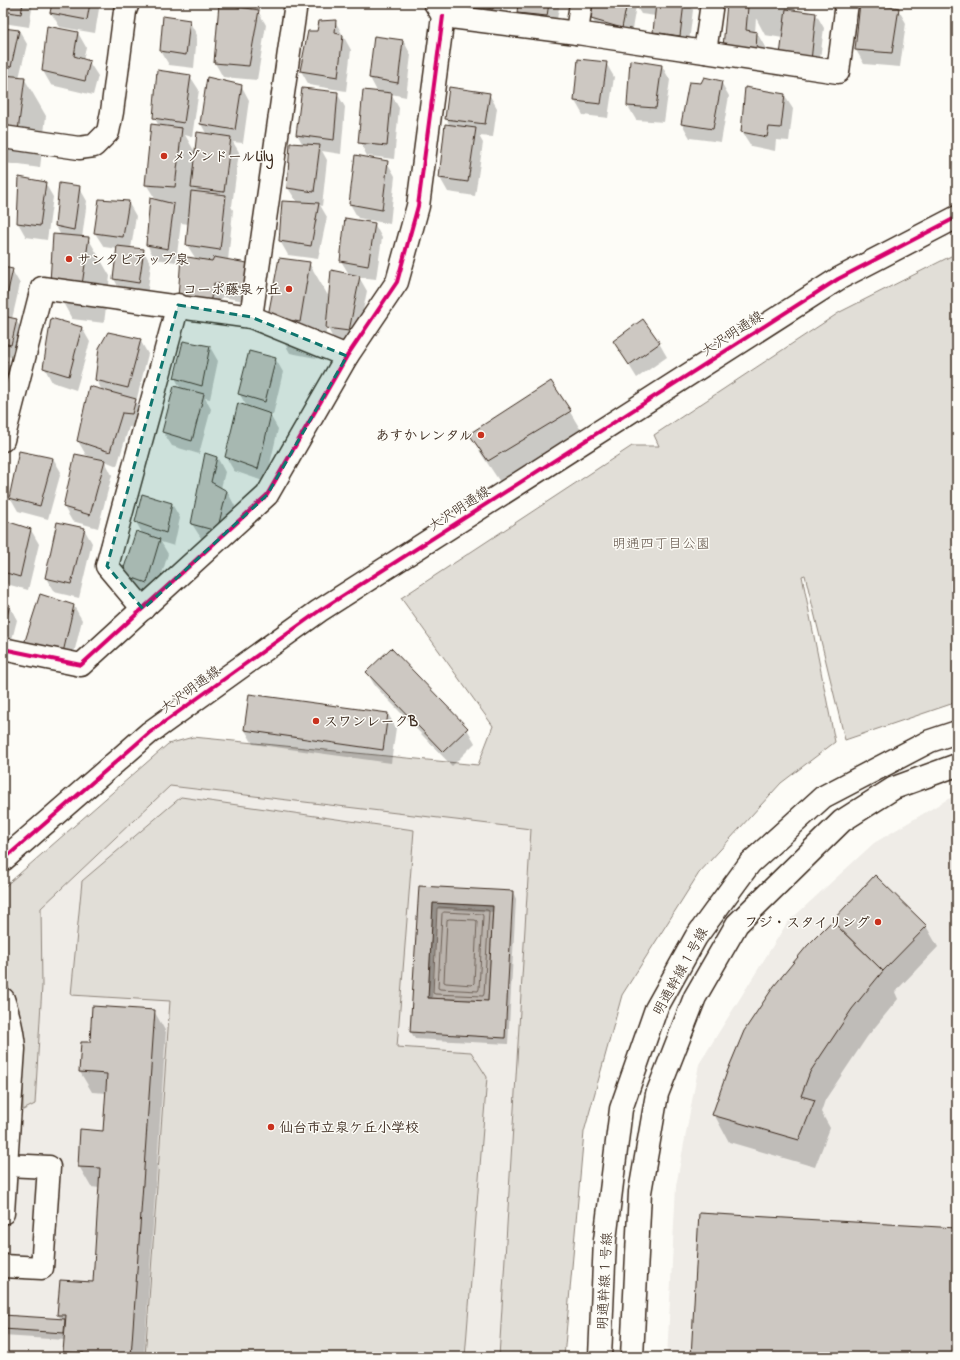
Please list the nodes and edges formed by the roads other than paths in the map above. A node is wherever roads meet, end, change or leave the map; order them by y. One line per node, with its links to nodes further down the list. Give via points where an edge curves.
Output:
1 (128, 3): 9 (street, via 108,132 94,146 79,148)
2 (296, 3): 12 (street)
3 (581, 3): 7 (street)
4 (712, 3): 8 (street)
5 (847, 3): 8 (street, via 838,72)
6 (439, 9): 7 (street); 13 (street, via 418,206 397,282)
7 (577, 33): 8 (street)
8 (705, 52)
9 (3, 138)
10 (957, 217): 19 (street, 大沢明通線, via 838,279 319,611 149,733)
11 (178, 306): 12 (street); 14 (street, via 42,288); 15 (street, via 107,566)
12 (251, 316): 13 (street)
13 (347, 356): 15 (street, via 267,495)
14 (3, 440)
15 (143, 609): 16 (street, via 81,665)
16 (3, 649)
17 (957, 732): 24 (street, 明通幹線１号線, via 930,741 823,797 750,863 696,937 656,1009 621,1109 605,1240)
18 (957, 765): 25 (street, via 894,788 842,821 737,924 695,997 657,1094 640,1192)
19 (3, 860)
20 (3, 999): 21 (street, via 11,1026 14,1049)
21 (6, 1165): 22 (street); 23 (street, via 49,1167 42,1268)
22 (3, 1213)
23 (3, 1266)
24 (600, 1357)
25 (632, 1357)

